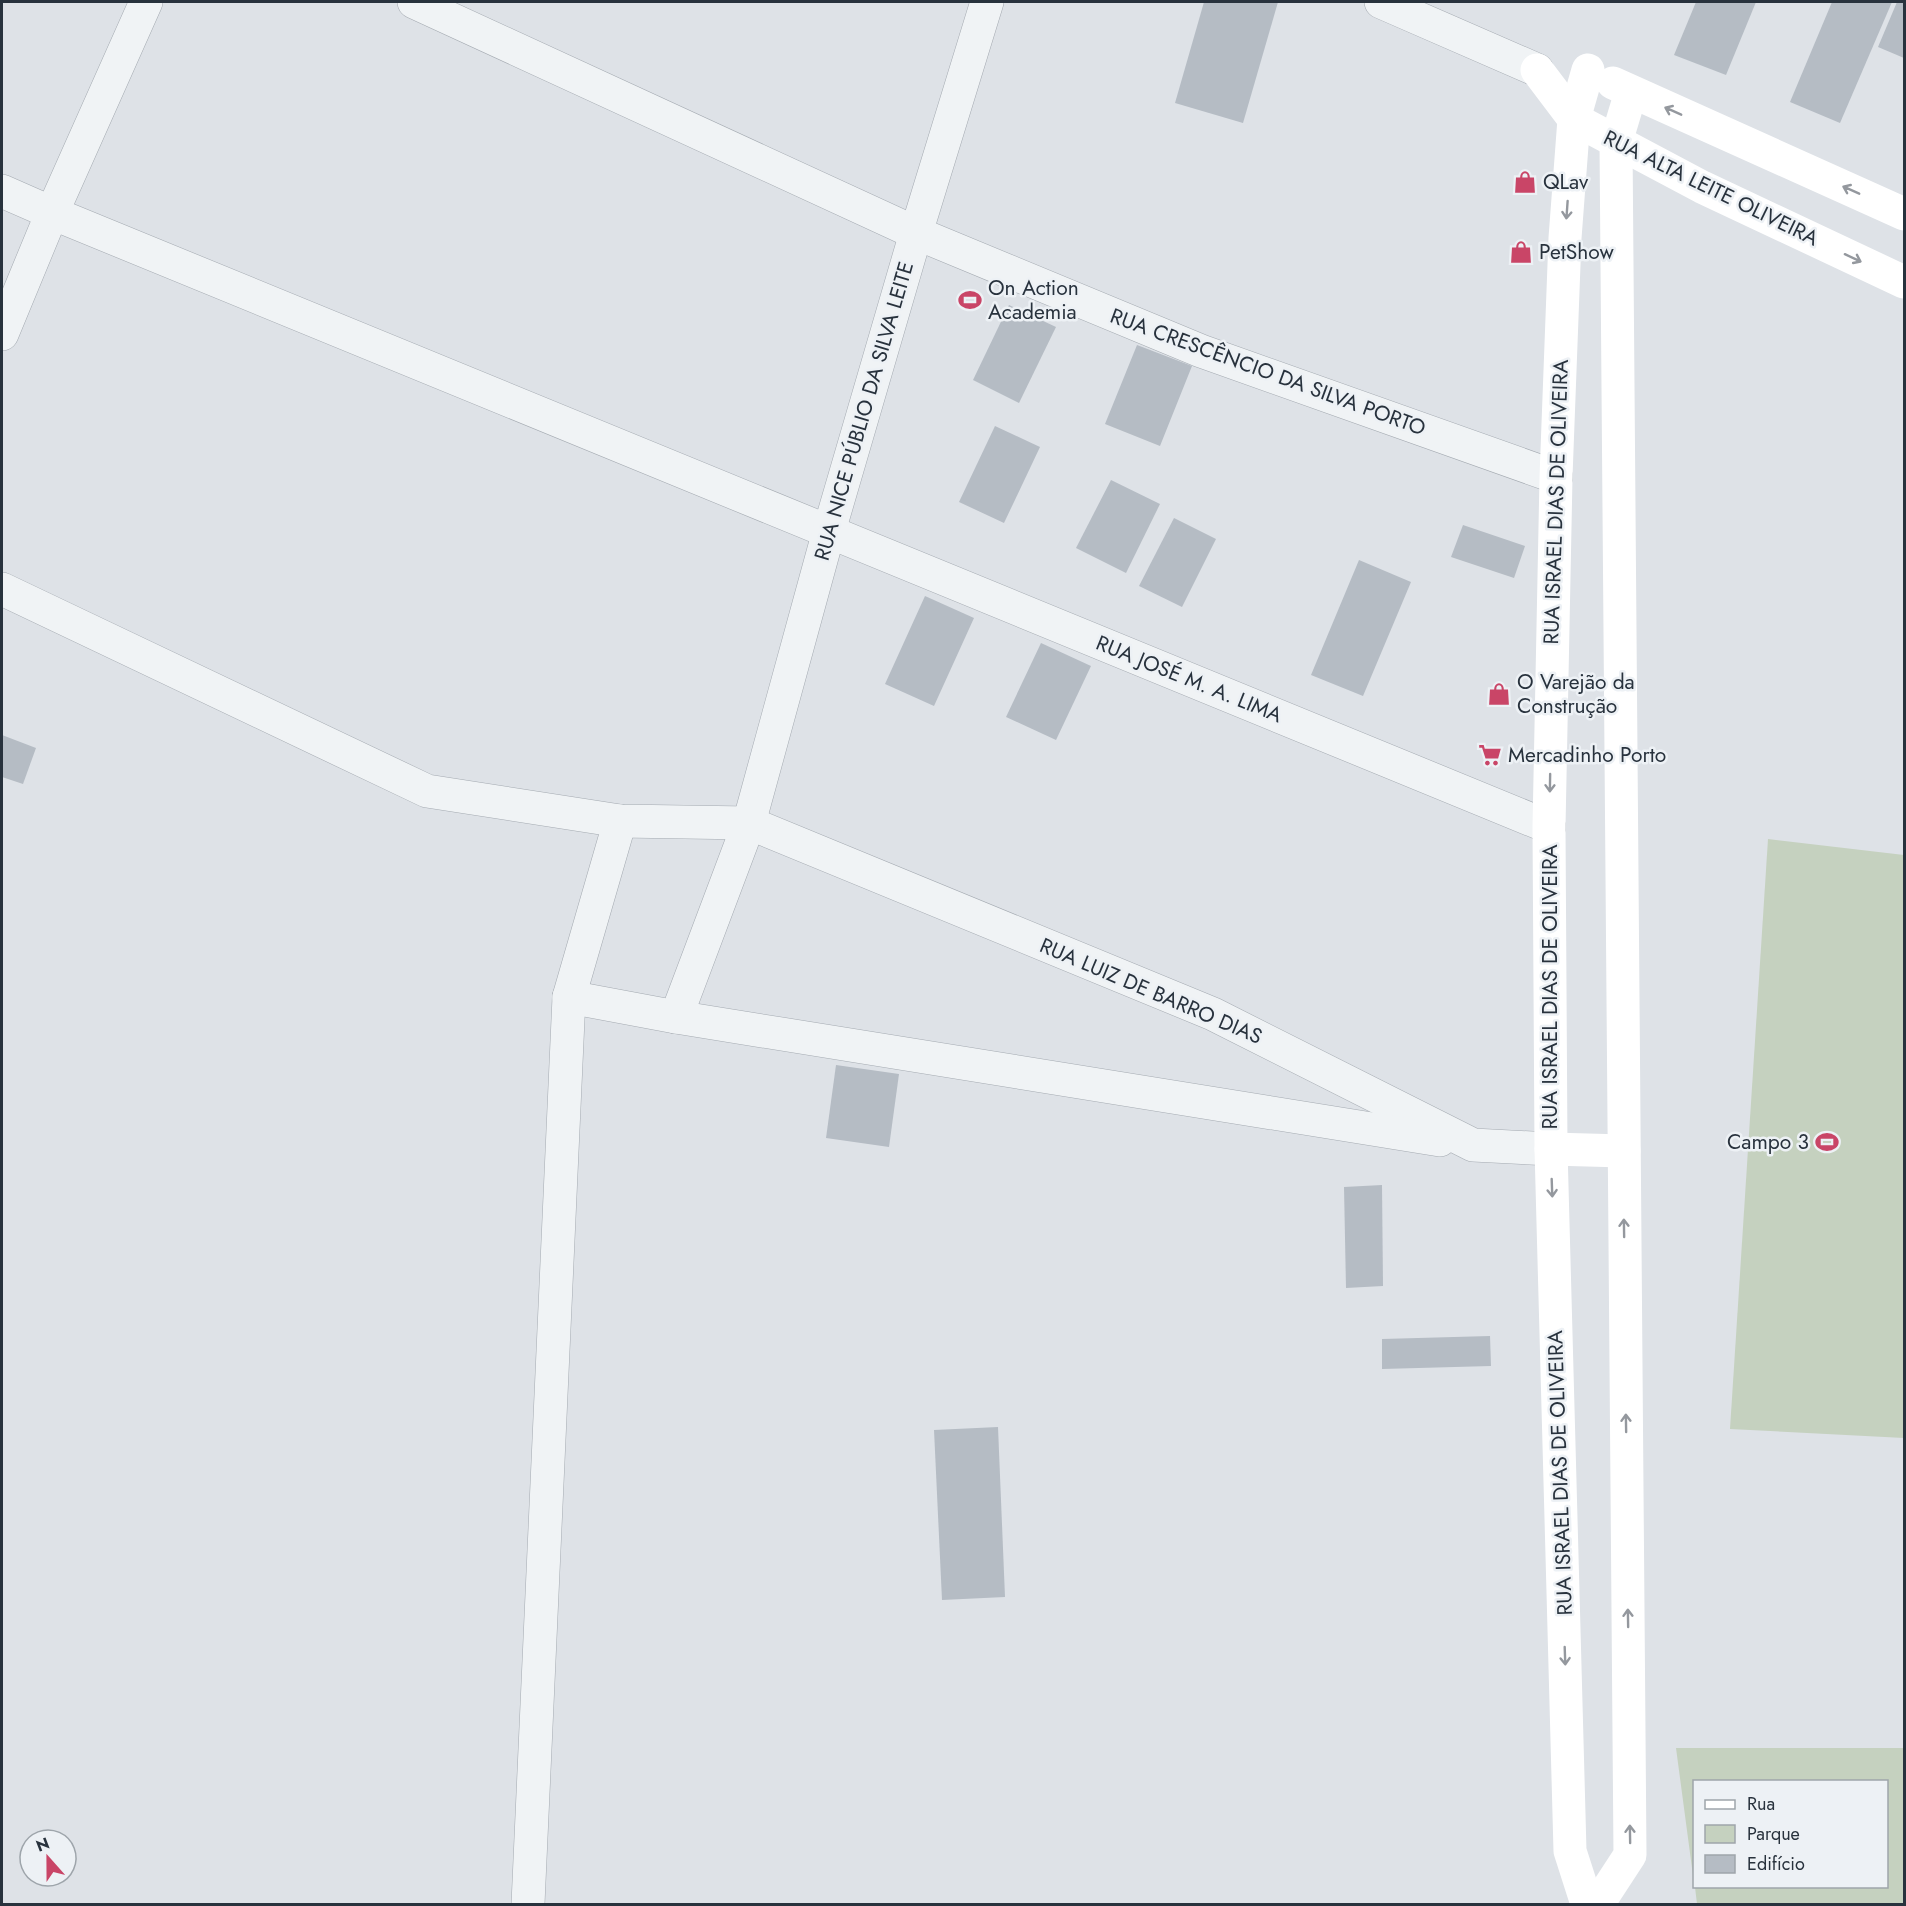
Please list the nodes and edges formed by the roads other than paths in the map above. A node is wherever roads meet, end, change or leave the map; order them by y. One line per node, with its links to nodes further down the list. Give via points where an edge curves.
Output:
1 (146, 2): 11 (street)
2 (414, 2): 13 (street, RUA CRESCÊNCIO DA SILVA PORTO)
3 (987, 2): 13 (street, RUA NICE PÚBLIO DA SILVA LEITE)
4 (1381, 2): 5 (street, RUA ALTA LEITE OLIVEIRA)
5 (1537, 70): 6 (main road, RUA ALTA LEITE OLIVEIRA); 8 (main road, RUA ALTA LEITE OLIVEIRA)
6 (1588, 70): 7 (main road, RUA ALTA LEITE OLIVEIRA); 8 (main road, RUA ISRAEL DIAS DE OLIVEIRA)
7 (1631, 92): 9 (main road); 12 (main road, RUA ALTA LEITE OLIVEIRA, one-way to 7)
8 (1574, 119): 9 (main road, RUA ALTA LEITE OLIVEIRA); 16 (main road, RUA ISRAEL DIAS DE OLIVEIRA, one-way to 16, via 1565,238)
9 (1616, 142): 14 (main road, RUA ALTA LEITE OLIVEIRA, one-way to 14, via 1702,187); 26 (main road)
10 (2, 191): 11 (street, RUA JOSÉ M. A. LIMA)
11 (52, 213): 15 (street); 17 (street, RUA JOSÉ M. A. LIMA)
12 (1905, 214)
13 (916, 233): 16 (street, RUA CRESCÊNCIO DA SILVA PORTO, via 1201,351); 17 (street, RUA NICE PÚBLIO DA SILVA LEITE)
14 (1905, 282)
15 (2, 334)
16 (1556, 477): 21 (main road, RUA ISRAEL DIAS DE OLIVEIRA, one-way to 21)
17 (829, 531): 20 (street, RUA NICE PÚBLIO DA SILVA LEITE); 21 (street, RUA JOSÉ M. A. LIMA)
18 (2, 589): 19 (street, via 427,792)
19 (620, 821): 20 (street); 22 (street)
20 (749, 823): 23 (street, RUA NICE PÚBLIO DA SILVA LEITE); 24 (street, RUA LUIZ DE BARRO DIAS, via 1213,1014)
21 (1549, 827): 25 (main road, RUA ISRAEL DIAS DE OLIVEIRA)
22 (569, 997): 23 (street); 27 (street)
23 (676, 1017): 24 (street)
24 (1473, 1145): 25 (street, RUA LUIZ DE BARRO DIAS)
25 (1551, 1149): 26 (main road); 28 (main road, RUA ISRAEL DIAS DE OLIVEIRA, one-way to 28, via 1570,1851)
26 (1624, 1151): 29 (main road, one-way to 26, via 1630,1855)
27 (528, 1905)
28 (1587, 1905)
29 (1598, 1905)

